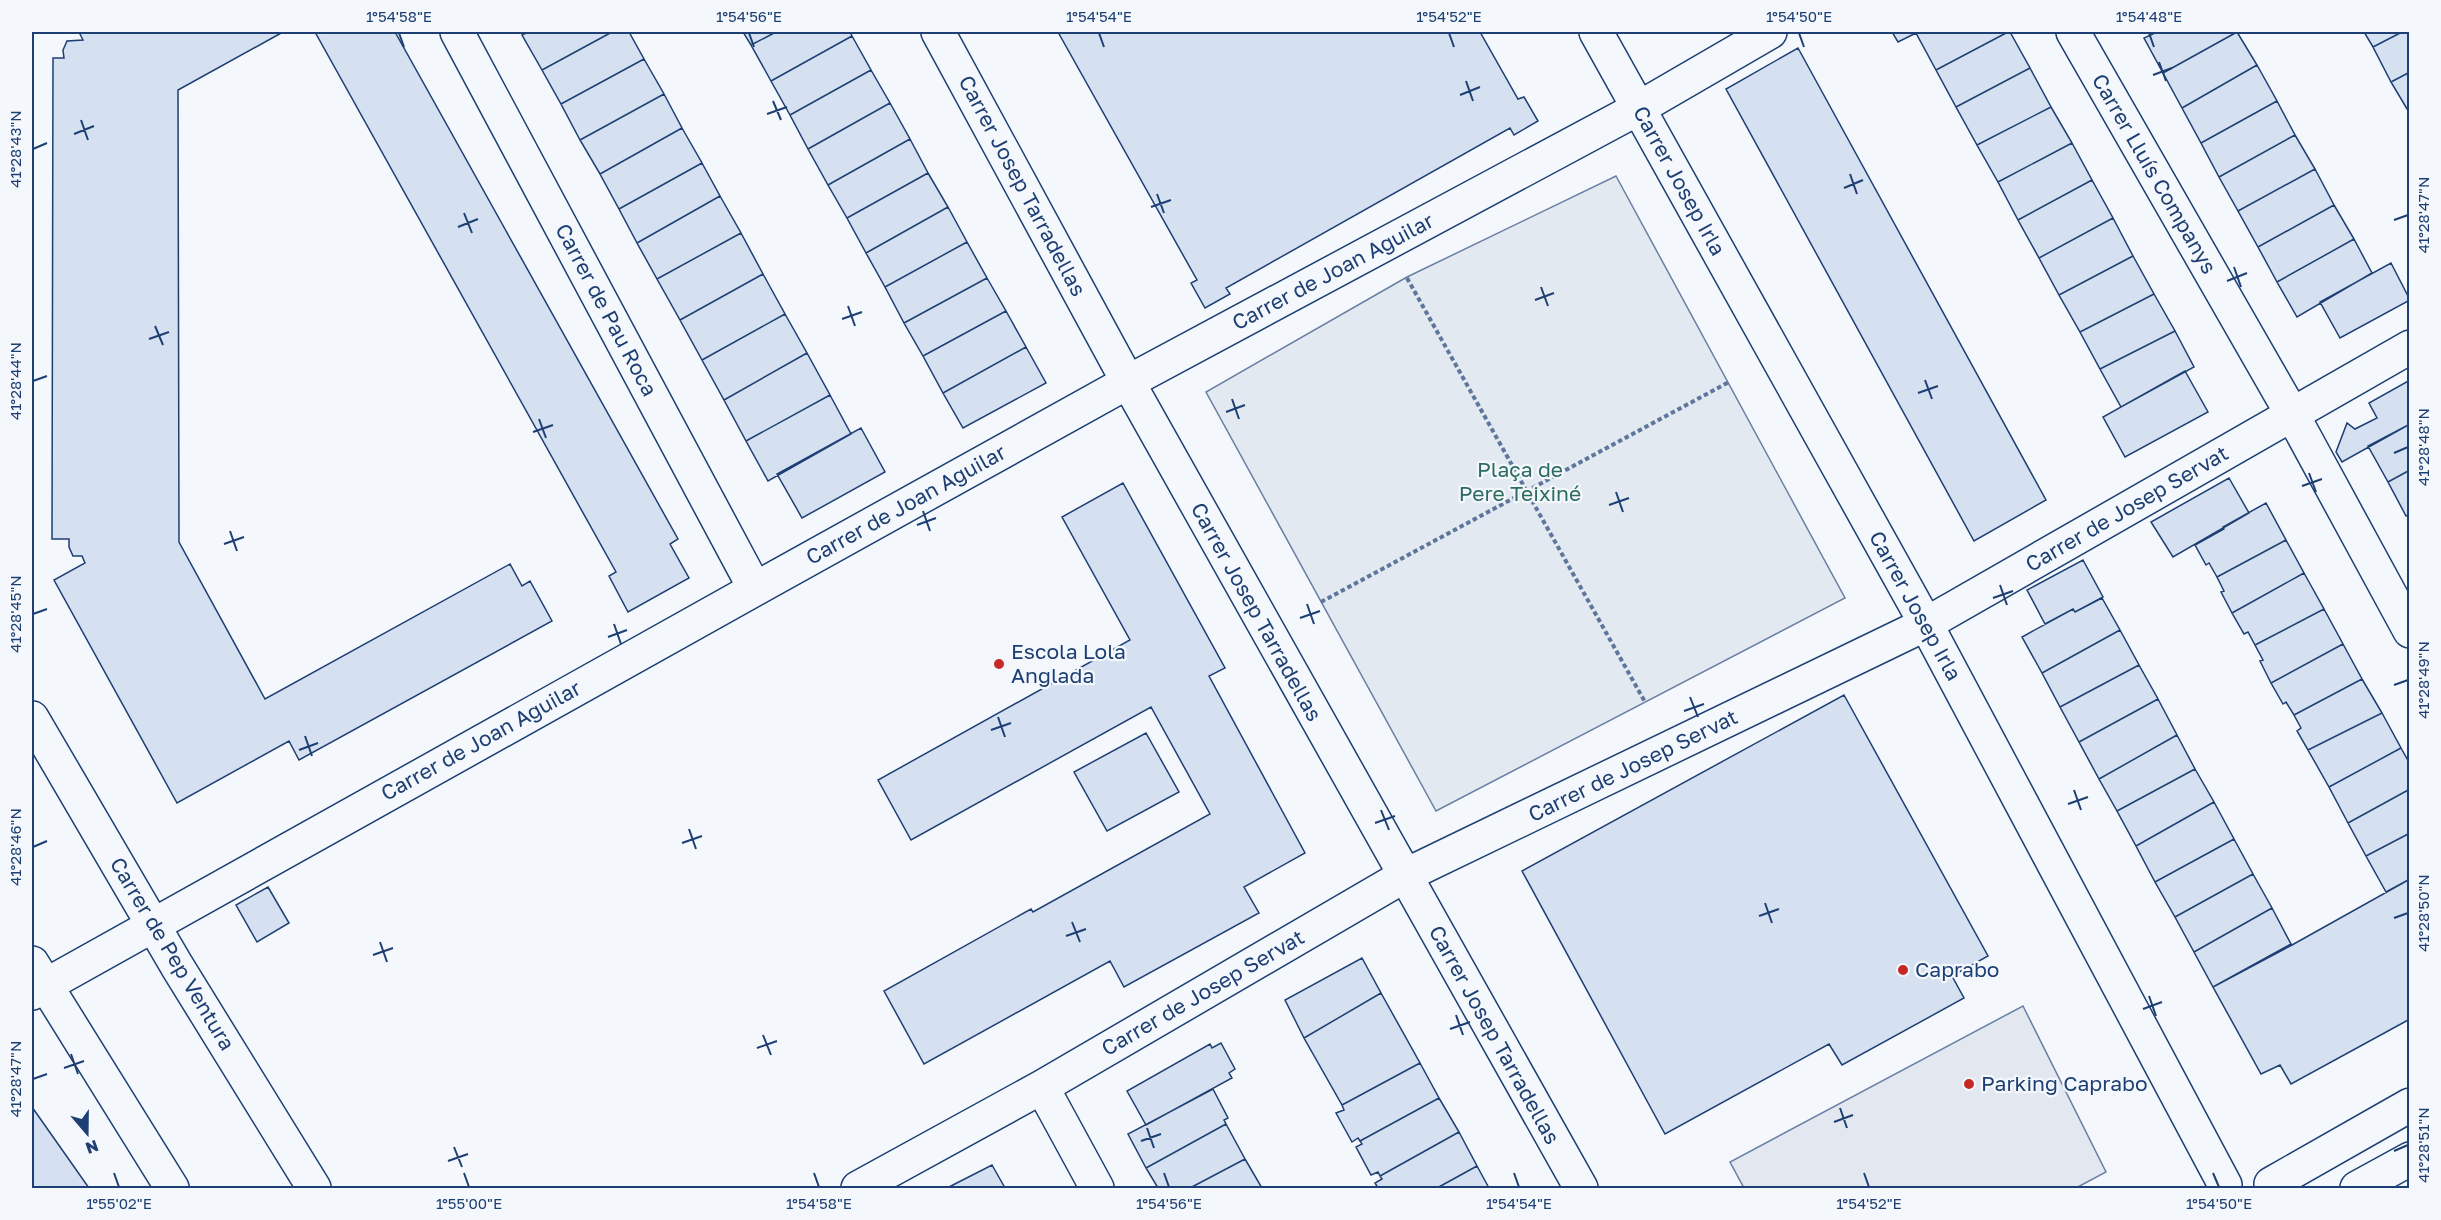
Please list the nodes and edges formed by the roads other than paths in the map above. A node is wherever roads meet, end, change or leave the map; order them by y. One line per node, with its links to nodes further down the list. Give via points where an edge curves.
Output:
1 (457, 32): 10 (street, Carrer de Pau Roca)
2 (938, 32): 8 (street, Carrer Josep Tarradellas)
3 (1596, 32): 6 (street, Carrer Josep Irla)
4 (1770, 32): 6 (street, Carrer de Joan Aguilar)
5 (2073, 32): 9 (street, Carrer Lluís Companys)
6 (1639, 108): 8 (street, Carrer de Joan Aguilar); 11 (street, Carrer Josep Irla)
7 (2409, 347): 9 (street, Carrer de Josep Servat)
8 (1128, 382): 10 (street, Carrer de Joan Aguilar); 14 (street, Carrer Josep Tarradellas)
9 (2292, 414): 11 (street, Carrer de Josep Servat); 12 (street, Carrer Lluís Companys)
10 (755, 588): 15 (street, Carrer de Joan Aguilar)
11 (1926, 624): 14 (street, Carrer de Josep Servat); 21 (street, Carrer Josep Irla)
12 (2409, 631)
13 (32, 718): 15 (street, Carrer de Pep Ventura)
14 (1404, 876): 17 (street, Carrer de Josep Servat); 26 (street, Carrer Josep Tarradellas)
15 (153, 923): 16 (street, Carrer de Joan Aguilar); 23 (street, Carrer de Pep Ventura)
16 (36, 980): 22 (street)
17 (1042, 1087): 24 (street, Carrer de Josep Servat); 25 (street)
18 (2409, 1105): 20 (street)
19 (2409, 1159): 27 (street)
20 (2274, 1186): 21 (street, via 2256,1179 2240,1179)
21 (2223, 1187)
22 (172, 1188)
23 (314, 1188)
24 (858, 1188)
25 (1097, 1188)
26 (1581, 1188)
27 (2356, 1188)

